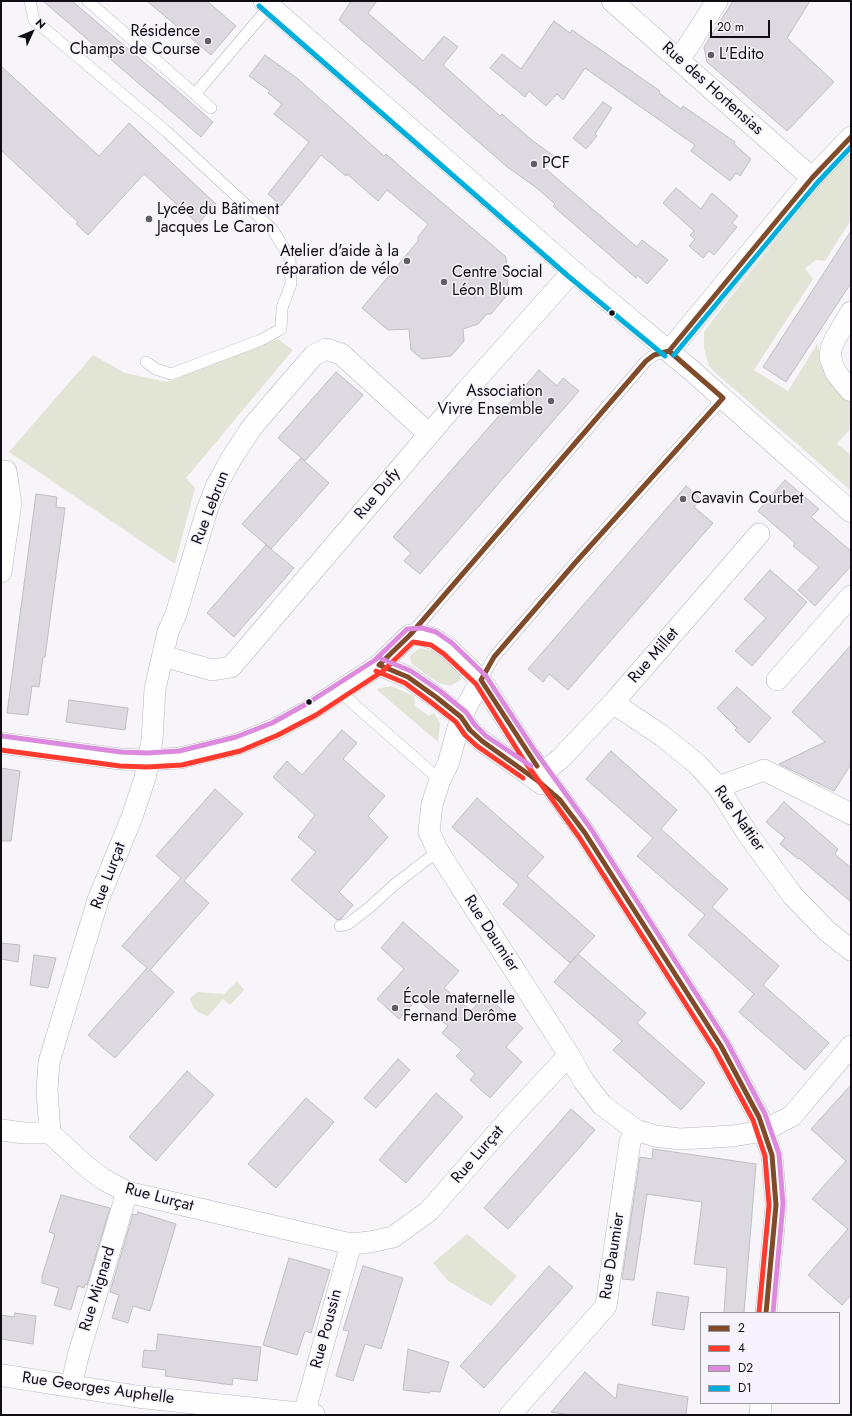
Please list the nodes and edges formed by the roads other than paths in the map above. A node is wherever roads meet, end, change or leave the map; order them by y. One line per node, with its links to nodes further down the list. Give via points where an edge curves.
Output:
1 (30, 1): 14 (lane, via 34,20 166,131 272,229 290,258 291,284 282,308 281,329 260,340 172,374 156,369)
2 (88, 1): 7 (lane)
3 (612, 1): 6 (street, Rue des Hortensias)
4 (717, 1): 6 (street)
5 (267, 3): 7 (lane); 11 (street)
6 (678, 59): 10 (street, Rue des Hortensias)
7 (195, 94): 8 (lane)
8 (211, 108)
9 (851, 137): 10 (street)
10 (812, 178): 13 (street)
11 (573, 271): 13 (street); 17 (street, Rue Dufy)
12 (851, 312): 15 (street, via 830,349 836,373)
13 (669, 351): 16 (street); 23 (lane, via 654,355 646,361)
14 (146, 362)
15 (851, 391)
16 (722, 398): 19 (street); 26 (lane, via 494,657)
17 (429, 434): 24 (street, Rue Dufy, via 231,667 212,670); 24 (street, Rue Lebrun, via 341,354 326,349 314,355 252,426 216,487 168,632)
18 (6, 471): 21 (street, via 11,503)
19 (851, 512)
20 (759, 534): 29 (street, Rue Millet)
21 (1, 572)
22 (851, 596): 27 (street)
23 (410, 635): 25 (street); 26 (street, via 434,639 448,648)
24 (163, 656): 32 (street, Rue Lebrun, via 155,689 152,740)
25 (379, 665): 28 (street); 30 (street, via 408,677)
26 (481, 680): 30 (street, Rue Daumier); 33 (street)
27 (777, 680)
28 (340, 692): 32 (street, via 275,729 238,744 180,758); 34 (lane)
29 (613, 703): 33 (street, Rue Millet, via 561,758); 35 (street, Rue Nattier, via 661,735 697,764)
30 (461, 717): 34 (street, Rue Daumier, via 448,764); 36 (street, via 482,741)
31 (1, 743): 32 (street, via 120,759)
32 (147, 760): 46 (street, Rue Lurçat, via 145,778 132,816 98,900 50,1062 47,1090)
33 (543, 773): 36 (street)
34 (440, 780): 38 (street, Rue Daumier, via 432,804 429,832)
35 (718, 787): 37 (street, via 764,770); 40 (street, Rue Nattier, via 747,833 794,896 828,932)
36 (560, 800): 45 (street, via 589,840 721,1046 759,1117)
37 (851, 814)
38 (438, 851): 39 (lane, via 348,924); 41 (street, Rue Daumier)
39 (340, 926)
40 (851, 950)
41 (569, 1054): 44 (street, Rue Daumier, via 583,1080 602,1105); 48 (street, Rue Lurçat, via 429,1211 393,1238)
42 (848, 1057): 45 (street, via 792,1116)
43 (1, 1130): 46 (street)
44 (636, 1130): 45 (street, Rue Daumier, via 655,1136 680,1139 734,1136); 53 (street, Rue Daumier, via 630,1142 606,1306)
45 (763, 1131): 49 (street, via 772,1156 776,1205)
46 (50, 1133): 47 (street, Rue Lurçat, via 87,1167)
47 (127, 1192): 48 (street, Rue Lurçat); 51 (street, Rue Mignard)
48 (351, 1244): 54 (street, Rue Poussin)
49 (766, 1312)
50 (1, 1375): 51 (street, Rue Georges Auphelle)
51 (71, 1387): 54 (street, Rue Georges Auphelle, via 140,1397)
52 (761, 1404): 55 (street)
53 (516, 1408)
54 (309, 1414)
55 (760, 1415)

